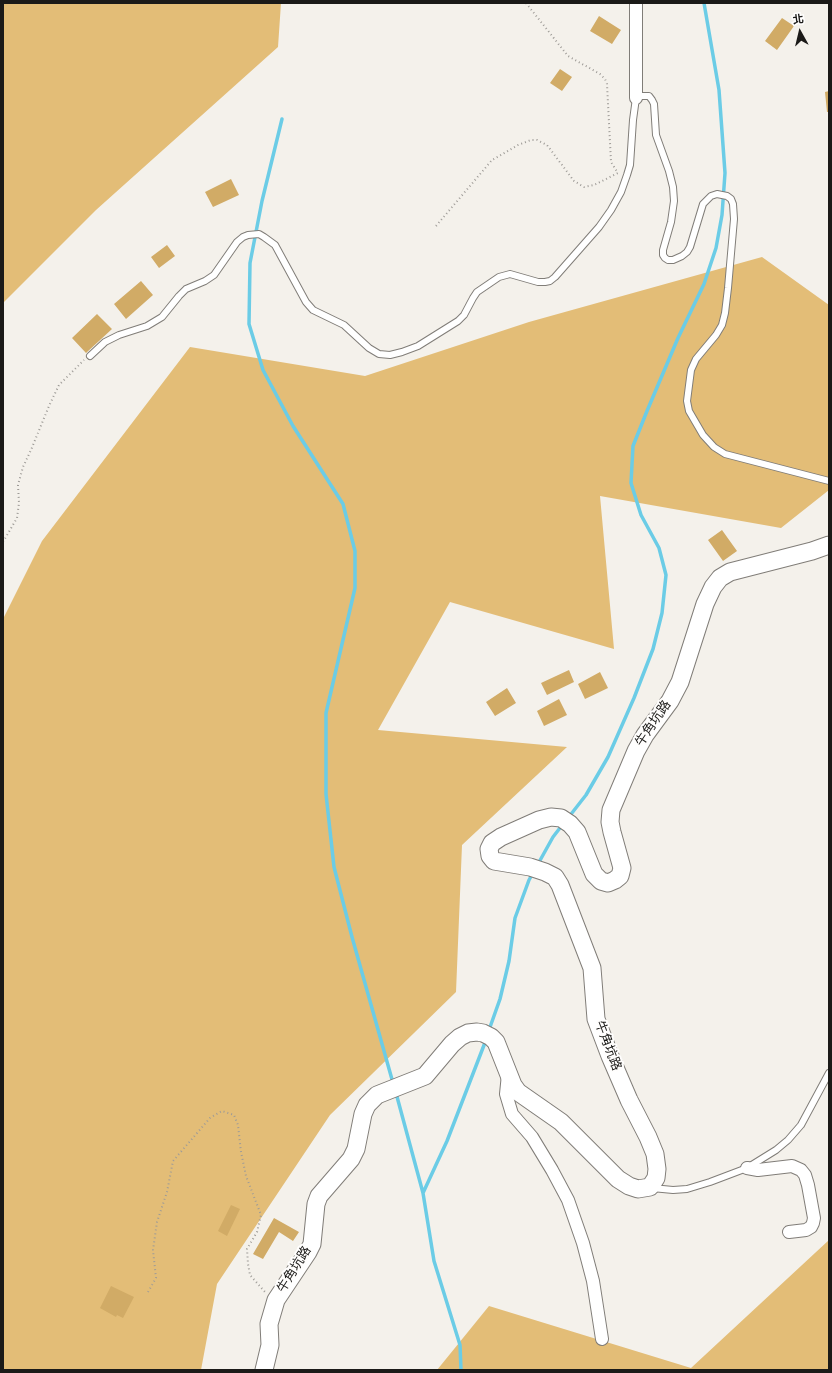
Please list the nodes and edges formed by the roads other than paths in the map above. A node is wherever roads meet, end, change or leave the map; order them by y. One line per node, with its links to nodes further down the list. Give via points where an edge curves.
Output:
1 (636, 3): 2 (street)
2 (636, 98): 3 (lane, via 628,171 621,192 599,227 550,281 538,282 510,274 499,277 477,292 458,321 418,346 390,355 379,354 344,325 313,310 306,302 275,245 259,234 248,235 237,242 214,275 186,289 162,317 147,326 105,342); 4 (lane, via 648,96 652,100 656,135 673,188 671,222 663,250 665,258 673,260 687,252 703,204 711,196 727,196 733,204 728,288 722,325 696,359 691,370 687,401 690,411 703,435 725,454)
3 (90, 356)
4 (829, 481)
5 (829, 545): 9 (street, 牛角坑路, via 730,572 720,578 713,587 680,682 670,702 636,751 612,810 610,822 622,868 620,876 608,883 601,881 594,874 577,832 561,818 539,820 501,836 489,849 494,861 545,872 555,877 560,885 592,968 596,1019 629,1100 656,1154 656,1178)
6 (509, 1073): 9 (street, 牛角坑路, via 518,1092 561,1122 618,1178 628,1186 638,1189); 11 (street, via 506,1094 512,1114 532,1137 568,1200 593,1281); 12 (street, 牛角坑路, via 491,1036 468,1033 452,1044 425,1076 377,1096 367,1105 362,1114 356,1149 319,1196 312,1244 276,1300 269,1324 270,1345)
7 (829, 1073): 8 (lane, via 801,1125 776,1150)
8 (747, 1168): 9 (lane, via 687,1189); 10 (street, via 758,1170 792,1166 805,1174 814,1223 806,1230)
9 (650, 1187)
10 (789, 1232)
11 (602, 1339)
12 (264, 1370)

